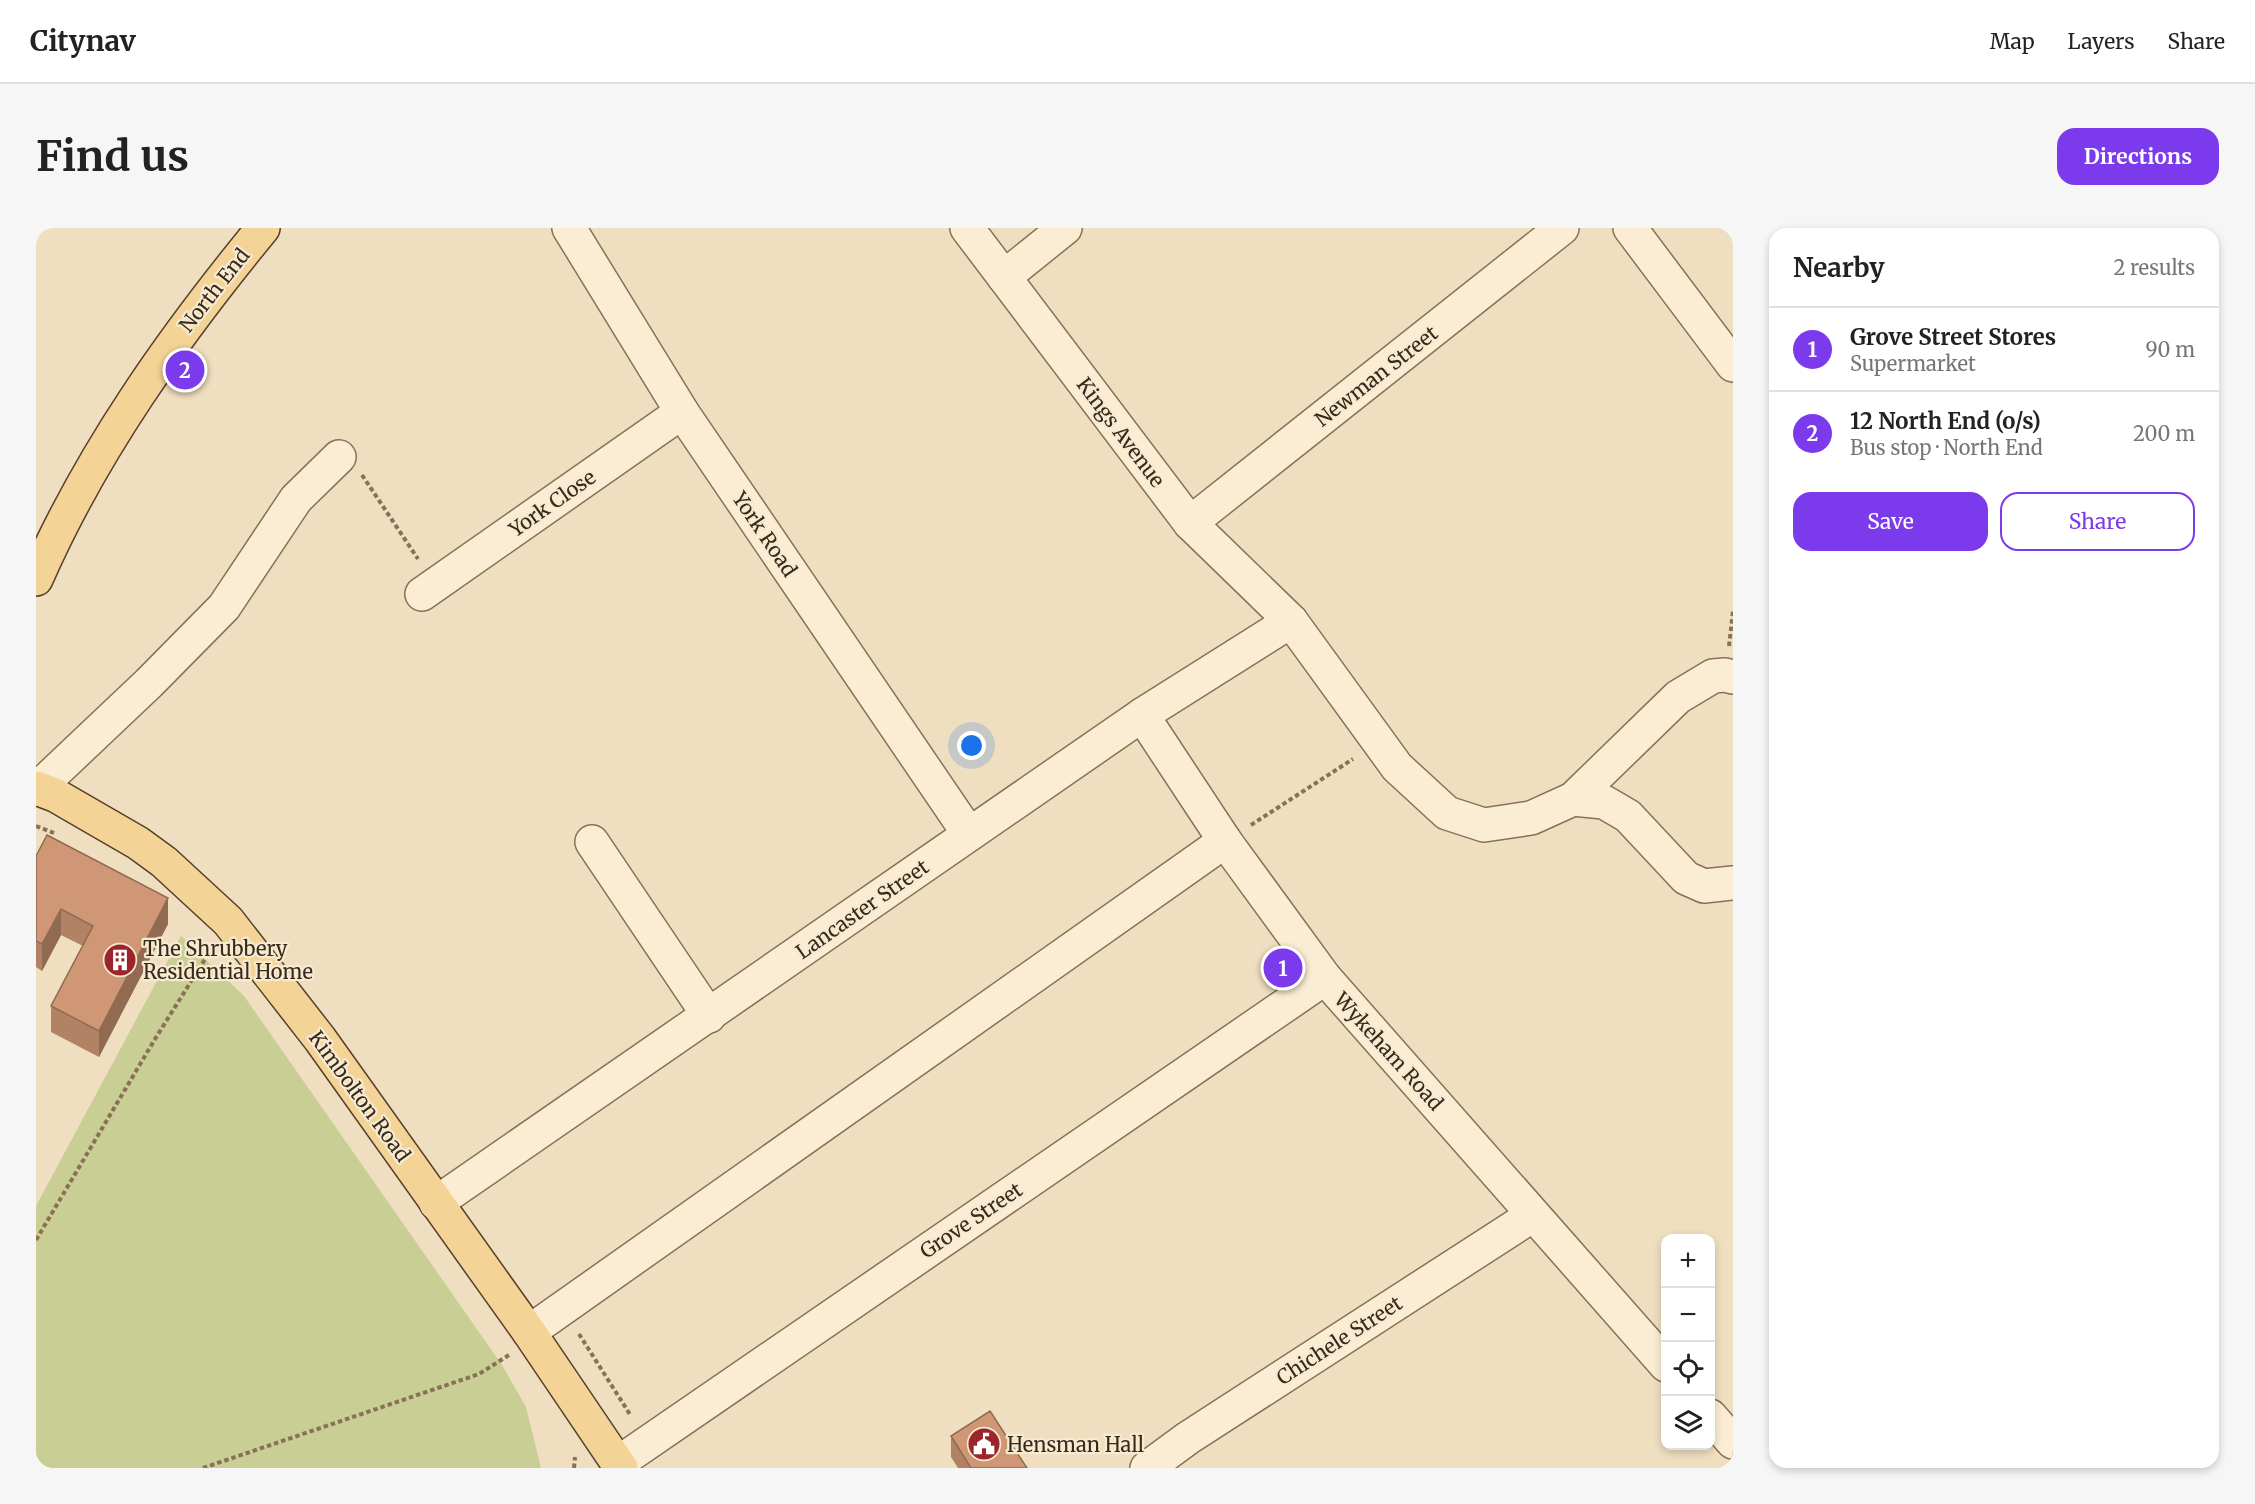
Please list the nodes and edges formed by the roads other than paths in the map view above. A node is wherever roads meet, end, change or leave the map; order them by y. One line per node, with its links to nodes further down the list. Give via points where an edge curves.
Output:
1 (263, 228): 12 (main road, North End, via 172,344 115,432)
2 (570, 228): 9 (street, York Road)
3 (967, 228): 7 (street, Kings Avenue)
4 (1065, 228): 7 (street)
5 (1562, 228): 11 (street, Newman Street)
6 (1630, 228): 8 (street)
7 (1004, 277): 11 (street, Kings Avenue)
8 (1733, 365)
9 (682, 411): 13 (street, York Close); 19 (street, York Road)
10 (350, 466): 17 (street, via 296,499 224,608)
11 (1190, 523): 14 (street, Kings Avenue)
12 (36, 579)
13 (429, 589)
14 (1291, 621): 16 (street, Lancaster Street); 18 (street, Kings Avenue, via 1397,767 1447,813 1484,825 1531,818)
15 (1733, 677): 18 (street, via 1713,676 1678,697)
16 (1142, 715): 19 (street, Lancaster Street); 20 (street, Wykeham Road)
17 (36, 788): 25 (main road, Kimbolton Road, via 138,843 228,921 320,1039)
18 (1573, 799): 22 (street, via 1604,802 1628,816 1686,878 1704,886)
19 (969, 834): 24 (street, Lancaster Street)
20 (1225, 841): 23 (street, Wykeham Road); 27 (street)
21 (592, 842): 24 (street)
22 (1733, 883)
23 (1325, 978): 26 (street, Wykeham Road); 29 (street, Grove Street, via 648,1442)
24 (709, 1016): 25 (street, Lancaster Street)
25 (436, 1203): 27 (main road, Kimbolton Road)
26 (1533, 1215): 28 (street, Wykeham Road); 30 (street, Chichele Street)
27 (513, 1344): 29 (main road, Kimbolton Road)
28 (1661, 1360)
29 (620, 1466)
30 (1147, 1468)

